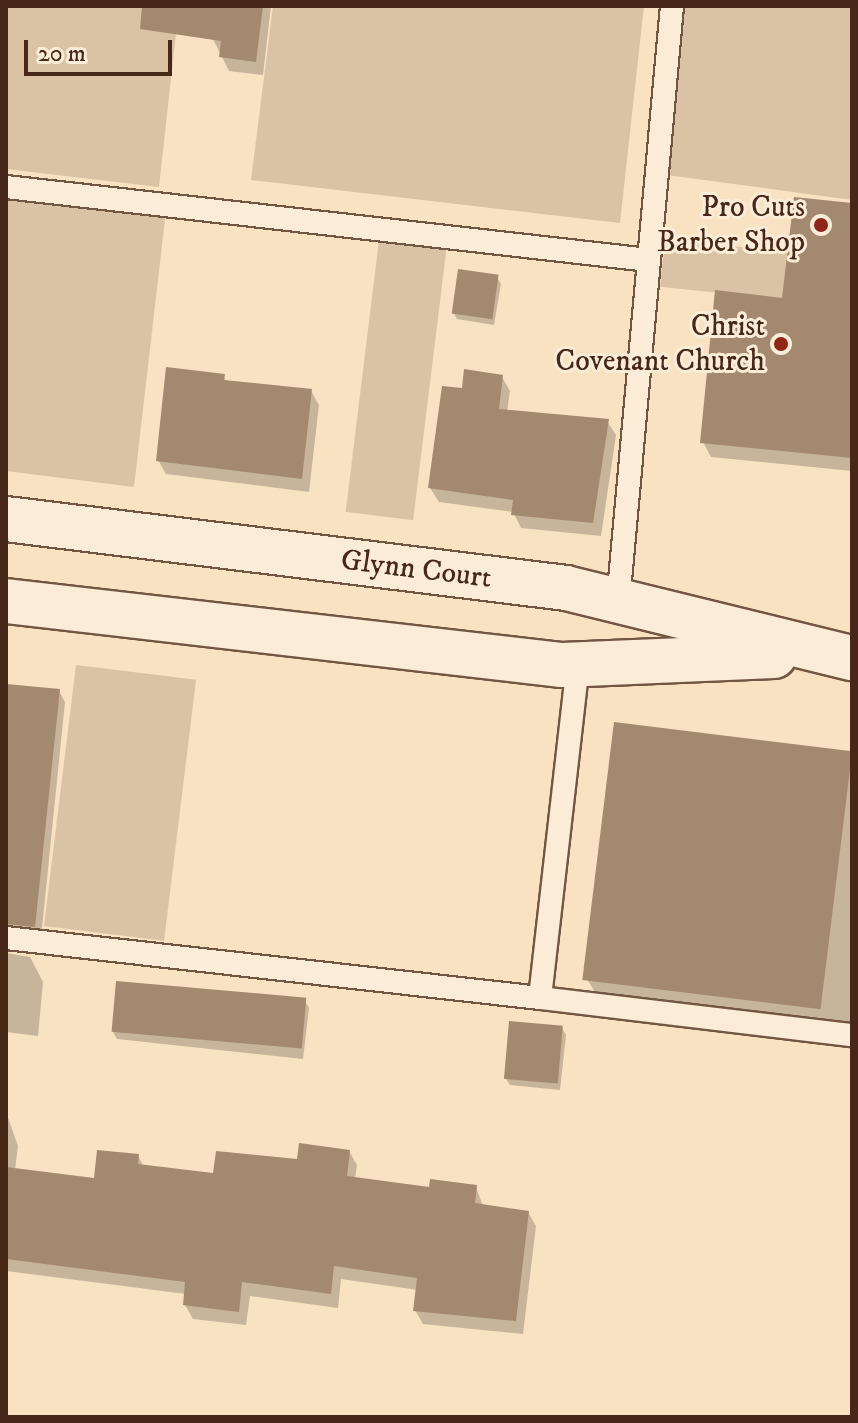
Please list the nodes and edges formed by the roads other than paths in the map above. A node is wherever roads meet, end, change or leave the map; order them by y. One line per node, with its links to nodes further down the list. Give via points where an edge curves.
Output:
1 (672, 6): 3 (lane)
2 (6, 187): 3 (lane)
3 (649, 260): 6 (lane)
4 (6, 519): 6 (street, Glynn Court, via 566,588)
5 (6, 601): 8 (street, Glynn Court, via 479,659)
6 (618, 602): 7 (street, Glynn Court)
7 (836, 656): 8 (street, Glynn Court)
8 (578, 664): 10 (lane)
9 (6, 938): 10 (lane)
10 (540, 998): 11 (lane)
11 (852, 1035)

